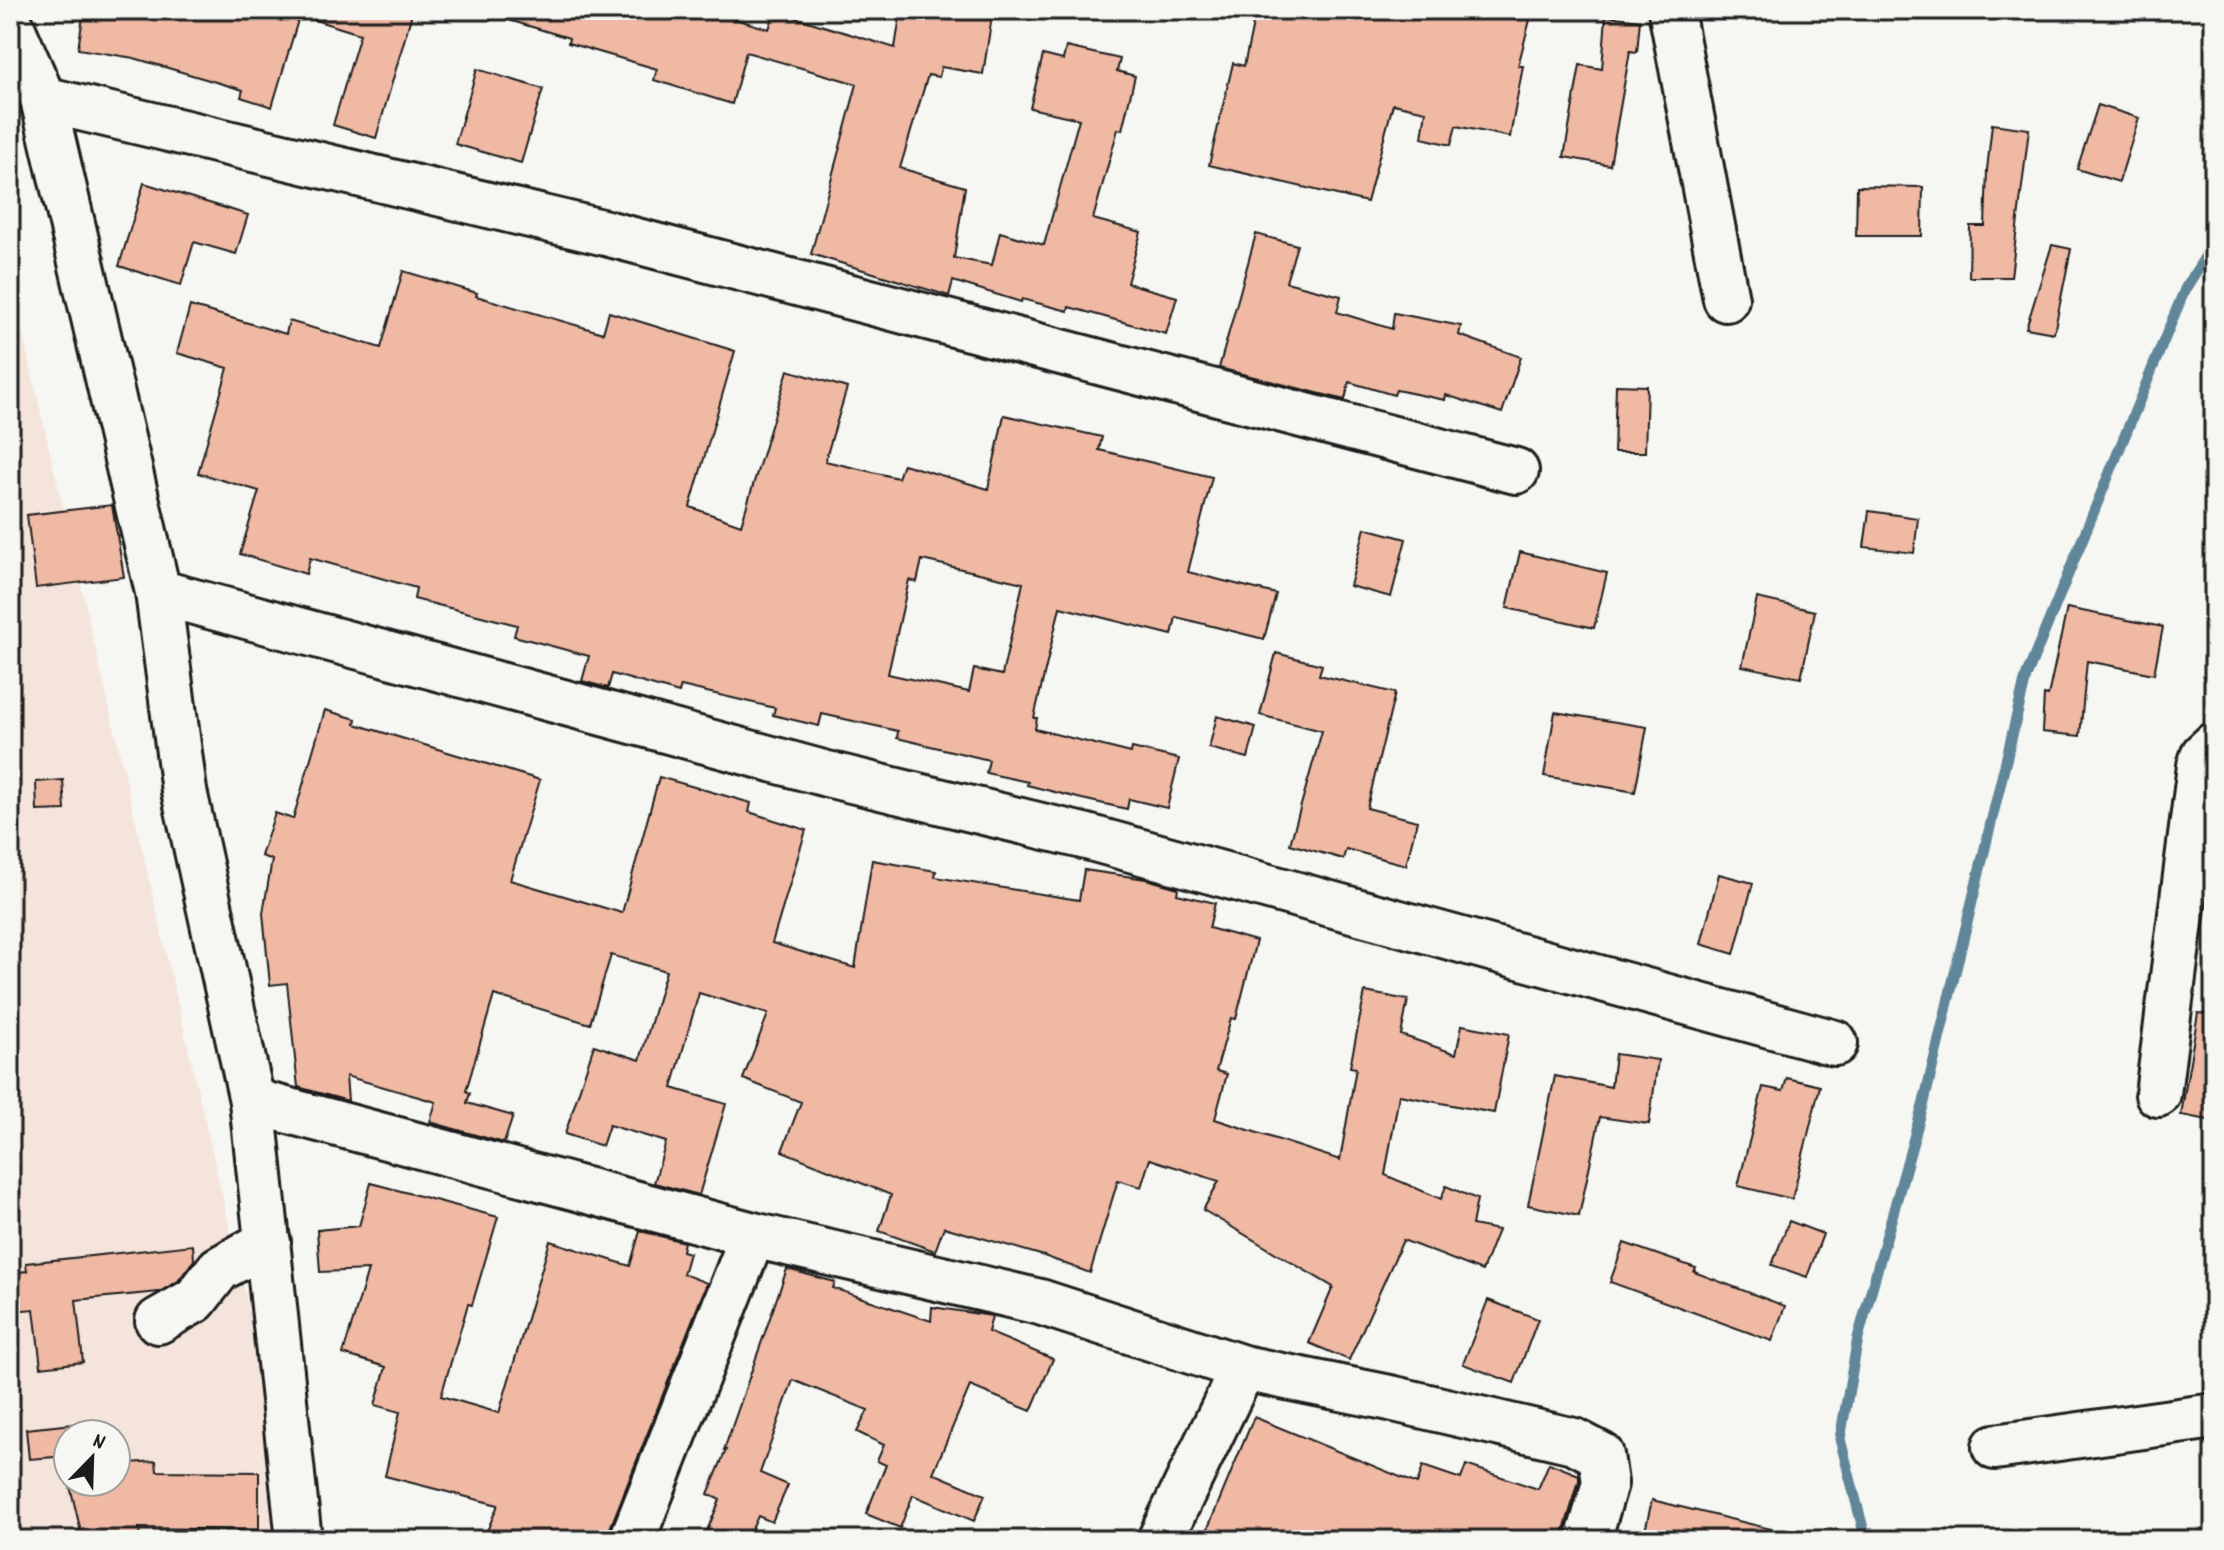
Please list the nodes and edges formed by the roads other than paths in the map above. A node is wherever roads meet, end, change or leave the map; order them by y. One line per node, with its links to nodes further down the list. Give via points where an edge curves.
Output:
1 (1671, 10): 4 (street)
2 (10, 23): 3 (street)
3 (43, 99): 5 (street, via 606,233); 6 (street)
4 (1726, 299)
5 (1516, 471)
6 (158, 592): 8 (street, via 812,770 1087,837); 10 (street, via 184,791)
7 (2214, 745): 9 (street, via 2200,766)
8 (1835, 1043)
9 (2158, 1094)
10 (252, 1101): 11 (street); 12 (street)
11 (753, 1235): 14 (street, via 1040,1302); 18 (street)
12 (268, 1242): 13 (street, via 219,1269 195,1300); 17 (street)
13 (158, 1321)
14 (1243, 1368): 19 (street); 20 (street, via 1574,1441 1601,1455 1605,1483)
15 (2214, 1416): 16 (street)
16 (1995, 1447)
17 (299, 1540)
18 (632, 1540)
19 (1160, 1540)
20 (1588, 1540)

